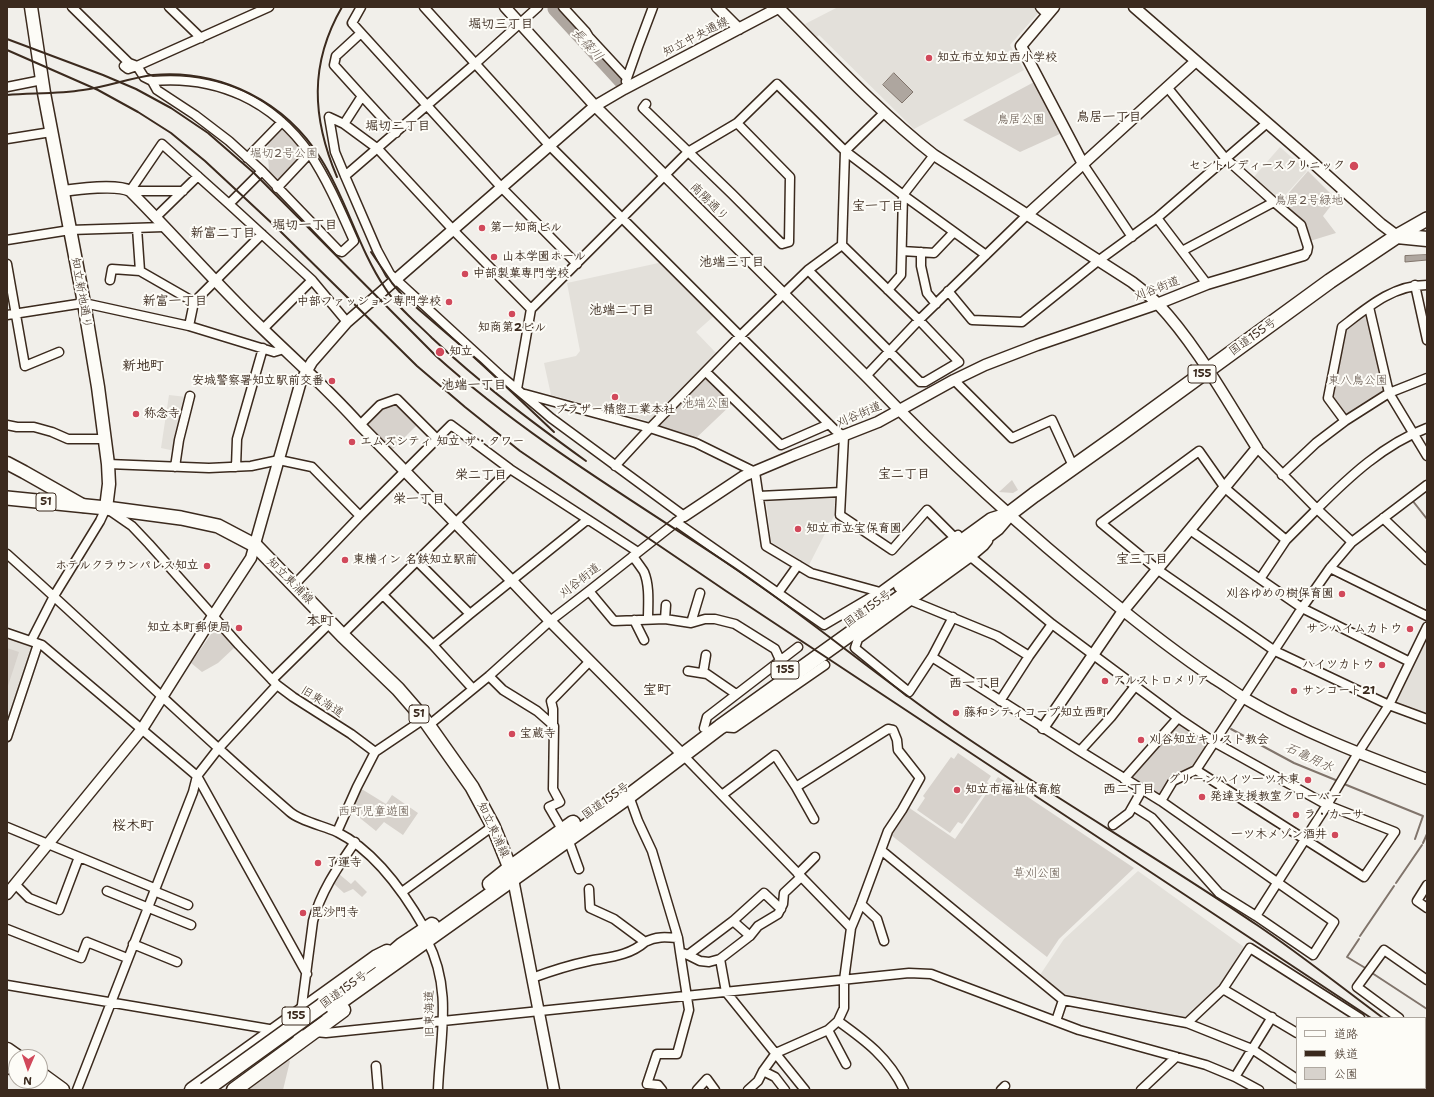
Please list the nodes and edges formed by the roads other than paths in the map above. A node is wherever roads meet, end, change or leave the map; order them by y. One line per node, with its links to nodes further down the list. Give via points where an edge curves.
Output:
1 (31, 7): 25 (main road, 知立新地通り)
2 (72, 7): 23 (street, via 129,62)
3 (169, 7): 19 (street)
4 (269, 7): 15 (street)
5 (361, 7): 18 (street, via 352,23)
6 (424, 7): 21 (street)
7 (505, 7): 16 (street, 南陽通り)
8 (538, 7): 16 (street)
9 (563, 7): 24 (street)
10 (654, 7): 24 (street)
11 (717, 7): 17 (street)
12 (779, 7): 17 (street, 知立中央通線); 34 (street)
13 (1134, 7): 20 (street)
14 (1048, 9): 50 (street, via 1021,46)
15 (256, 10): 19 (street)
16 (520, 23): 21 (street); 33 (street, 南陽通り)
17 (739, 29): 29 (street, 知立中央通線)
18 (361, 34): 30 (street, via 336,56 334,64); 32 (street)
19 (201, 38): 23 (street)
20 (1196, 61): 28 (street); 37 (street)
21 (476, 63): 32 (street); 42 (street)
22 (124, 66): 23 (street, via 128,69)
23 (137, 66): 26 (street, via 144,77)
24 (627, 78): 29 (street)
25 (42, 80): 27 (street); 39 (main road, 知立新地通り)
26 (152, 81): 35 (street, via 203,82 232,91 261,105); 48 (street, via 157,90 195,115)
27 (7, 87)
28 (1167, 87): 49 (street); 50 (street)
29 (623, 89): 33 (street, 知立中央通線)
30 (362, 96): 38 (street); 40 (street)
31 (646, 104): 45 (street, via 643,108)
32 (426, 106): 40 (street); 55 (street)
33 (595, 106): 42 (street, 知立中央通線); 54 (street, 南陽通り)
34 (884, 113): 44 (street); 47 (street)
35 (282, 122): 46 (street); 48 (street)
36 (737, 123): 44 (street, via 777,84); 45 (street); 45 (street, via 790,177 789,242 782,244)
37 (1267, 123): 49 (street); 74 (street)
38 (344, 124): 43 (street); 53 (street, via 329,117 335,152)
39 (51, 132): 41 (street); 59 (main road, 知立新地通り)
40 (396, 133): 43 (street)
41 (7, 139)
42 (549, 145): 55 (street, 知立中央通線); 66 (street)
43 (378, 149): 53 (street); 71 (street)
44 (845, 151): 60 (street); 78 (street)
45 (688, 152): 54 (street)
46 (309, 154): 56 (street); 56 (street, via 332,194 354,241 342,252 339,251)
47 (934, 155): 60 (street); 63 (street)
48 (248, 158): 51 (street)
49 (1225, 158): 61 (street); 65 (street)
50 (1083, 164): 63 (street); 75 (street)
51 (262, 171): 56 (street); 62 (street)
52 (198, 176): 57 (street, via 162,144); 58 (street); 62 (street)
53 (345, 176): 91 (street, via 384,266)
54 (664, 176): 66 (street); 98 (street, 南陽通り)
55 (501, 187): 71 (street, 知立中央通線); 86 (street)
56 (277, 188)
57 (130, 191): 58 (street); 59 (street, via 120,188); 64 (street)
58 (183, 191): 64 (street)
59 (63, 192): 70 (main road, 知立新地通り)
60 (903, 195): 72 (street); 79 (street)
61 (1274, 202): 80 (street); 83 (street, via 1301,225 1308,247)
62 (229, 204): 73 (street)
63 (1027, 215): 82 (street); 84 (street)
64 (156, 217): 68 (street)
65 (1157, 218): 75 (street); 80 (street)
66 (622, 219): 86 (street); 110 (street)
67 (1427, 219): 74 (main road)
68 (164, 227): 69 (street); 92 (street)
69 (137, 228): 70 (street); 88 (street)
70 (70, 230): 77 (street); 100 (main road, 知立新地通り)
71 (452, 230): 91 (street, 知立中央通線); 104 (street)
72 (954, 232): 81 (street, via 934,253); 82 (street)
73 (262, 234): 90 (street); 92 (street)
74 (1397, 236): 76 (highway); 116 (highway, 国道155号 / 155, via 1324,285)
75 (1132, 237): 84 (street)
76 (1427, 239)
77 (7, 240)
78 (842, 245): 87 (street); 96 (street)
79 (902, 251): 81 (street); 96 (street, via 901,275)
80 (1182, 251): 93 (street)
81 (921, 252): 101 (street, via 921,266 927,293)
82 (986, 255): 97 (street)
83 (1304, 255): 93 (street, 刈谷街道)
84 (1098, 261): 97 (street, via 1022,322 972,320); 102 (street, via 1132,282)
85 (7, 264): 105 (street)
86 (577, 264): 104 (street)
87 (808, 270): 98 (street); 115 (street)
88 (140, 271): 89 (street, via 112,269); 99 (street)
89 (110, 280)
90 (312, 280): 107 (street); 109 (street)
91 (396, 280): 107 (street, 知立中央通線); 122 (street)
92 (215, 281): 99 (street); 109 (street)
93 (1211, 282): 102 (street, 刈谷街道)
94 (1415, 285): 95 (street); 103 (street, via 1386,295); 111 (street)
95 (1427, 285)
96 (888, 290): 106 (street)
97 (948, 291): 101 (street)
98 (784, 294): 110 (street); 119 (street, 南陽通り)
99 (194, 302): 108 (street)
100 (84, 303): 105 (street); 108 (street); 134 (main road, 知立新地通り)
101 (936, 304): 106 (street)
102 (1157, 304): 116 (street, via 1173,321); 121 (street, 刈谷街道, via 1032,346)
103 (1369, 307): 123 (street); 126 (street, via 1342,327 1328,398)
104 (531, 309): 122 (street)
105 (11, 315): 114 (street, via 25,366)
106 (919, 320): 115 (street); 115 (street, via 959,362 925,382 920,382)
107 (347, 322): 117 (street, 知立中央通線)
108 (189, 326): 112 (street)
109 (263, 329): 113 (street)
110 (740, 336): 118 (street); 127 (street)
111 (1427, 340)
112 (263, 348): 113 (street, via 274,352); 144 (street, via 237,439)
113 (284, 349): 117 (street)
114 (59, 352)
115 (889, 352): 119 (street)
116 (1208, 370): 136 (street); 142 (highway, 国道155号 / 155)
117 (306, 371): 129 (street); 138 (street, 知立中央通線, via 300,382)
118 (706, 372): 127 (street, via 781,445); 130 (street)
119 (866, 376): 125 (street, 南陽通り)
120 (1427, 378): 123 (street)
121 (954, 380): 125 (street, 刈谷街道); 142 (street, via 1012,438 1052,420)
122 (520, 391): 130 (street); 141 (street, via 550,418)
123 (1389, 393): 126 (street); 132 (street)
124 (190, 396): 143 (street)
125 (899, 411): 133 (street, 刈谷街道); 157 (street, 南陽通り)
126 (1345, 421): 148 (street, via 1316,443)
127 (829, 424): 133 (street)
128 (7, 425): 134 (street, via 34,427 68,439)
129 (360, 426): 135 (street, via 380,405 397,399); 146 (street)
130 (650, 428): 141 (street); 147 (street, via 696,443)
131 (1427, 428): 132 (street)
132 (1413, 434): 137 (street); 156 (street, via 1344,482)
133 (844, 436): 147 (street, 刈谷街道); 151 (street)
134 (105, 439): 140 (main road, 知立新地通り)
135 (437, 439): 145 (street, via 451,425); 146 (street)
136 (1257, 448): 148 (street); 150 (street)
137 (1427, 456)
138 (279, 460): 144 (street); 158 (street, via 312,467); 167 (street, 知立中央通線)
139 (7, 463): 154 (main road)
140 (108, 464): 143 (street); 155 (main road, 知立新地通り)
141 (615, 466): 160 (street)
142 (1073, 466): 157 (highway, 国道155号 / 155)
143 (175, 467): 144 (street)
144 (236, 467)
145 (510, 468): 161 (street); 162 (street)
146 (404, 471): 158 (street); 162 (street)
147 (755, 472): 152 (street); 160 (street, 刈谷街道, via 744,476)
148 (1282, 475): 156 (street)
149 (1427, 485): 159 (street)
150 (1225, 488): 164 (street); 165 (street); 175 (street, via 1199,451 1101,523)
151 (841, 492): 152 (street); 180 (street, via 840,515 892,550 927,510 956,536)
152 (758, 496): 173 (street, via 766,546)
153 (7, 498): 154 (main road, 知立東浦線 / 51)
154 (84, 506): 155 (main road, 知立東浦線 / 51)
155 (106, 508): 167 (main road, 知立東浦線 / 51, via 218,526); 184 (street); 190 (street, 旧東海道, via 132,526)
156 (1317, 509): 165 (street); 166 (street)
157 (1009, 514): 163 (highway, 国道155号 / 155); 188 (street, 南陽通り); 232 (highway, 国道155号 / 155, via 992,520)
158 (360, 516): 178 (street)
159 (1383, 518): 166 (street); 171 (street)
160 (680, 519): 169 (street, 刈谷街道); 182 (street)
161 (587, 520): 169 (street); 177 (street)
162 (455, 523): 172 (street); 177 (street)
163 (997, 528): 170 (street, via 984,546); 231 (highway, 国道155号 / 155)
164 (1190, 530): 175 (street); 176 (street)
165 (1286, 540): 176 (street)
166 (1352, 542): 174 (street)
167 (256, 546): 178 (main road, 知立東浦線 / 51); 190 (street, 知立中央通線, via 251,558)
168 (7, 554): 184 (street, 旧東海道)
169 (635, 554): 179 (street, 刈谷街道); 193 (street, via 646,578)
170 (971, 556): 185 (street); 199 (street)
171 (1427, 560)
172 (417, 561): 183 (street); 189 (street)
173 (798, 565): 180 (street, via 811,573); 182 (street)
174 (1330, 568): 187 (street); 191 (street)
175 (1158, 570): 188 (street); 207 (street)
176 (1260, 579): 187 (street)
177 (512, 581): 189 (street); 196 (street)
178 (294, 585): 197 (main road, 知立東浦線 / 51)
179 (589, 592): 195 (street, via 614,621); 196 (street, 刈谷街道)
180 (880, 592): 182 (street, via 824,626)
181 (700, 593): 198 (street)
182 (778, 593)
183 (383, 595): 202 (street); 205 (street)
184 (54, 596): 204 (street); 223 (street, 旧東海道)
185 (912, 601): 192 (street); 211 (street, via 858,639 855,648 909,692)
186 (666, 605): 194 (street)
187 (1302, 608): 207 (street); 214 (street)
188 (1123, 611): 209 (street); 224 (street, 南陽通り, via 1181,656)
189 (470, 614): 205 (street)
190 (213, 616): 219 (street, 旧東海道); 223 (street, 知立中央通線)
191 (1427, 616)
192 (953, 617): 210 (street, via 997,636); 211 (street)
193 (648, 619): 194 (street); 195 (street)
194 (665, 619): 198 (street)
195 (634, 620): 203 (street)
196 (550, 621): 213 (street); 218 (street, 刈谷街道)
197 (331, 622): 202 (main road, 知立東浦線 / 51); 219 (street)
198 (691, 623): 212 (street, via 705,619 735,624 775,649)
199 (1052, 624): 209 (street); 210 (street)
200 (1427, 627): 214 (street)
201 (7, 633): 204 (street)
202 (342, 635): 229 (main road, 知立東浦線 / 51, via 398,689)
203 (644, 640)
204 (35, 643): 234 (street, via 42,645); 235 (street)
205 (433, 645): 221 (street)
206 (798, 647): 212 (street)
207 (1274, 651): 224 (street); 226 (street)
208 (706, 655): 217 (street)
209 (1093, 655): 220 (street); 233 (street)
210 (1029, 656): 225 (street)
211 (932, 657): 225 (street)
212 (780, 660): 222 (street)
213 (590, 662): 230 (street, via 551,701); 239 (street)
214 (1410, 662): 226 (street)
215 (825, 665): 231 (street, via 734,728)
216 (688, 671): 217 (street)
217 (703, 673): 222 (street)
218 (489, 676): 221 (street, 刈谷街道); 230 (street, via 503,690)
219 (275, 683): 237 (street); 238 (street, 旧東海道, via 293,698)
220 (1136, 685): 227 (street); 240 (street)
221 (473, 689): 229 (street, 刈谷街道)
222 (736, 694): 232 (street, via 707,717)
223 (163, 697): 234 (street, 知立中央通線); 237 (street, 旧東海道)
224 (1244, 698): 236 (street); 241 (street, 南陽通り, via 1303,729)
225 (1000, 701): 233 (street)
226 (1389, 705): 228 (street); 241 (street)
227 (1178, 718): 236 (street); 244 (street)
228 (1427, 719)
229 (426, 722): 238 (street, 刈谷街道); 255 (main road, 知立東浦線 / 51, via 472,787)
230 (553, 724): 258 (street, via 553,788 560,802 549,807)
231 (720, 726): 239 (highway, 国道155号 / 155)
232 (704, 728): 239 (highway, 国道155号 / 155)
233 (1043, 728): 240 (street)
234 (142, 730): 243 (street); 261 (street, 知立中央通線)
235 (7, 737)
236 (1214, 742): 242 (street); 251 (street)
237 (218, 749): 243 (street); 257 (street, 旧東海道, via 293,815)
238 (375, 752): 257 (street)
239 (680, 752): 248 (street); 249 (highway, 国道155号 / 155); 258 (highway, 国道155号 / 155, via 638,778)
240 (1080, 752): 244 (street)
241 (1358, 753): 245 (street, 南陽通り); 251 (street)
242 (1196, 770): 250 (street, via 1173,781); 259 (street)
243 (197, 776): 271 (street); 297 (street)
244 (1124, 779): 247 (street)
245 (1427, 779)
246 (796, 787): 248 (street, via 775,755); 253 (street); 262 (street, via 888,728 893,730 898,750 920,778 888,831)
247 (1142, 790): 250 (street); 252 (street)
248 (722, 795): 267 (street)
249 (629, 796): 258 (highway, 国道155号 / 155); 288 (street, via 652,851)
250 (1161, 801): 268 (street)
251 (1327, 805): 259 (street); 259 (street, via 1395,832 1364,877)
252 (1133, 806): 254 (street, via 1129,813); 281 (street, via 1152,818 1219,893)
253 (814, 820)
254 (1113, 825)
255 (493, 826): 266 (main road, 知立東浦線 / 51); 274 (street)
256 (7, 827): 261 (street)
257 (337, 832): 260 (street, 旧東海道)
258 (566, 835): 265 (street); 266 (highway, 国道155号 / 155)
259 (1305, 840): 268 (street)
260 (355, 842): 274 (street, 旧東海道); 297 (street, via 321,896 313,921)
261 (48, 844): 263 (street); 269 (street, 知立中央通線)
262 (881, 850): 276 (street); 305 (street)
263 (79, 857): 269 (street, via 59,910 28,898); 271 (street)
264 (815, 857): 267 (street)
265 (579, 870)
266 (512, 873): 286 (highway, 国道155号 / 155); 298 (street)
267 (799, 875): 280 (street, via 784,892); 284 (street)
268 (1278, 882): 281 (street); 281 (street, via 1334,922 1313,955)
269 (15, 884): 275 (street, 知立中央通線)
270 (1427, 885): 279 (street, via 1417,901)
271 (154, 889): 277 (street); 278 (street)
272 (589, 889): 290 (street, via 590,908 614,920)
273 (107, 891): 278 (street)
274 (402, 892): 286 (street, 旧東海道)
275 (7, 894)
276 (861, 904): 284 (street); 289 (street, via 877,919)
277 (188, 905)
278 (147, 907): 283 (street); 291 (street)
279 (1427, 908)
280 (781, 909): 282 (street, via 764,892); 287 (street, via 778,914 758,926)
281 (1256, 916)
282 (734, 921): 287 (street); 293 (street)
283 (192, 925)
284 (851, 928): 299 (street)
285 (7, 929): 294 (street, via 81,958 87,942)
286 (426, 935): 292 (highway, 国道155号 / 155); 313 (street, 旧東海道, via 436,960 442,986)
287 (750, 936): 295 (street)
288 (678, 938): 290 (street, via 653,938); 293 (street)
289 (884, 941)
290 (645, 942): 298 (street, via 638,948 620,955 589,961)
291 (133, 944): 294 (street); 296 (street)
292 (406, 949): 307 (highway, 国道155号 / 155, via 390,956); 309 (highway, 155, via 377,957); 319 (highway, 155, via 392,974)
293 (684, 954): 295 (street, via 700,961); 304 (street)
294 (127, 958): 306 (street)
295 (720, 959): 303 (street)
296 (177, 962)
297 (307, 974): 309 (street)
298 (532, 978): 308 (street)
299 (844, 980): 303 (street); 314 (street, via 844,1008); 315 (street, via 909,973 930,974)
300 (1427, 980): 312 (street, via 1384,950 1357,987)
301 (7, 985): 306 (street)
302 (1223, 989): 310 (street); 311 (street, via 1250,948); 316 (street)
303 (726, 992): 304 (street); 323 (street)
304 (687, 995): 308 (street); 331 (street, via 689,1010 677,1054 657,1054)
305 (1063, 1000): 315 (street); 316 (street)
306 (110, 1002): 318 (street); 333 (street)
307 (325, 1008): 335 (highway, 国道155号 / 155, bridge); 336 (highway, 国道155号 / 155)
308 (538, 1010): 313 (street); 340 (street)
309 (302, 1012): 318 (highway, 155); 321 (street)
310 (1272, 1017): 320 (street); 322 (street)
311 (1358, 1017)
312 (1398, 1017)
313 (443, 1020): 319 (street, via 326,1033); 339 (street, 旧東海道)
314 (838, 1021): 317 (street); 347 (street, via 881,1055)
315 (1056, 1021): 324 (street, via 1079,1030)
316 (1187, 1023): 322 (street)
317 (828, 1030): 323 (street); 325 (street)
318 (276, 1031): 334 (highway, 155)
319 (314, 1032): 321 (highway, 155)
320 (1296, 1032)
321 (297, 1045): 337 (highway, 155)
322 (1252, 1050): 328 (street); 329 (street)
323 (776, 1053): 327 (street); 346 (street)
324 (1176, 1056): 328 (street); 348 (street)
325 (846, 1064)
326 (376, 1066): 338 (street)
327 (763, 1071): 344 (street, via 758,1082); 345 (street, via 775,1077)
328 (1235, 1077): 349 (street)
329 (1296, 1078)
330 (48, 1080): 332 (highway)
331 (645, 1087): 341 (street, via 658,1085)
332 (62, 1090)
333 (76, 1090)
334 (192, 1090)
335 (205, 1090)
336 (219, 1090)
337 (234, 1090)
338 (378, 1090)
339 (438, 1090)
340 (554, 1090)
341 (662, 1090)
342 (697, 1090): 343 (street, via 707,1079)
343 (715, 1090)
344 (748, 1090)
345 (785, 1090)
346 (805, 1090)
347 (904, 1090)
348 (1141, 1090)
349 (1259, 1090)

